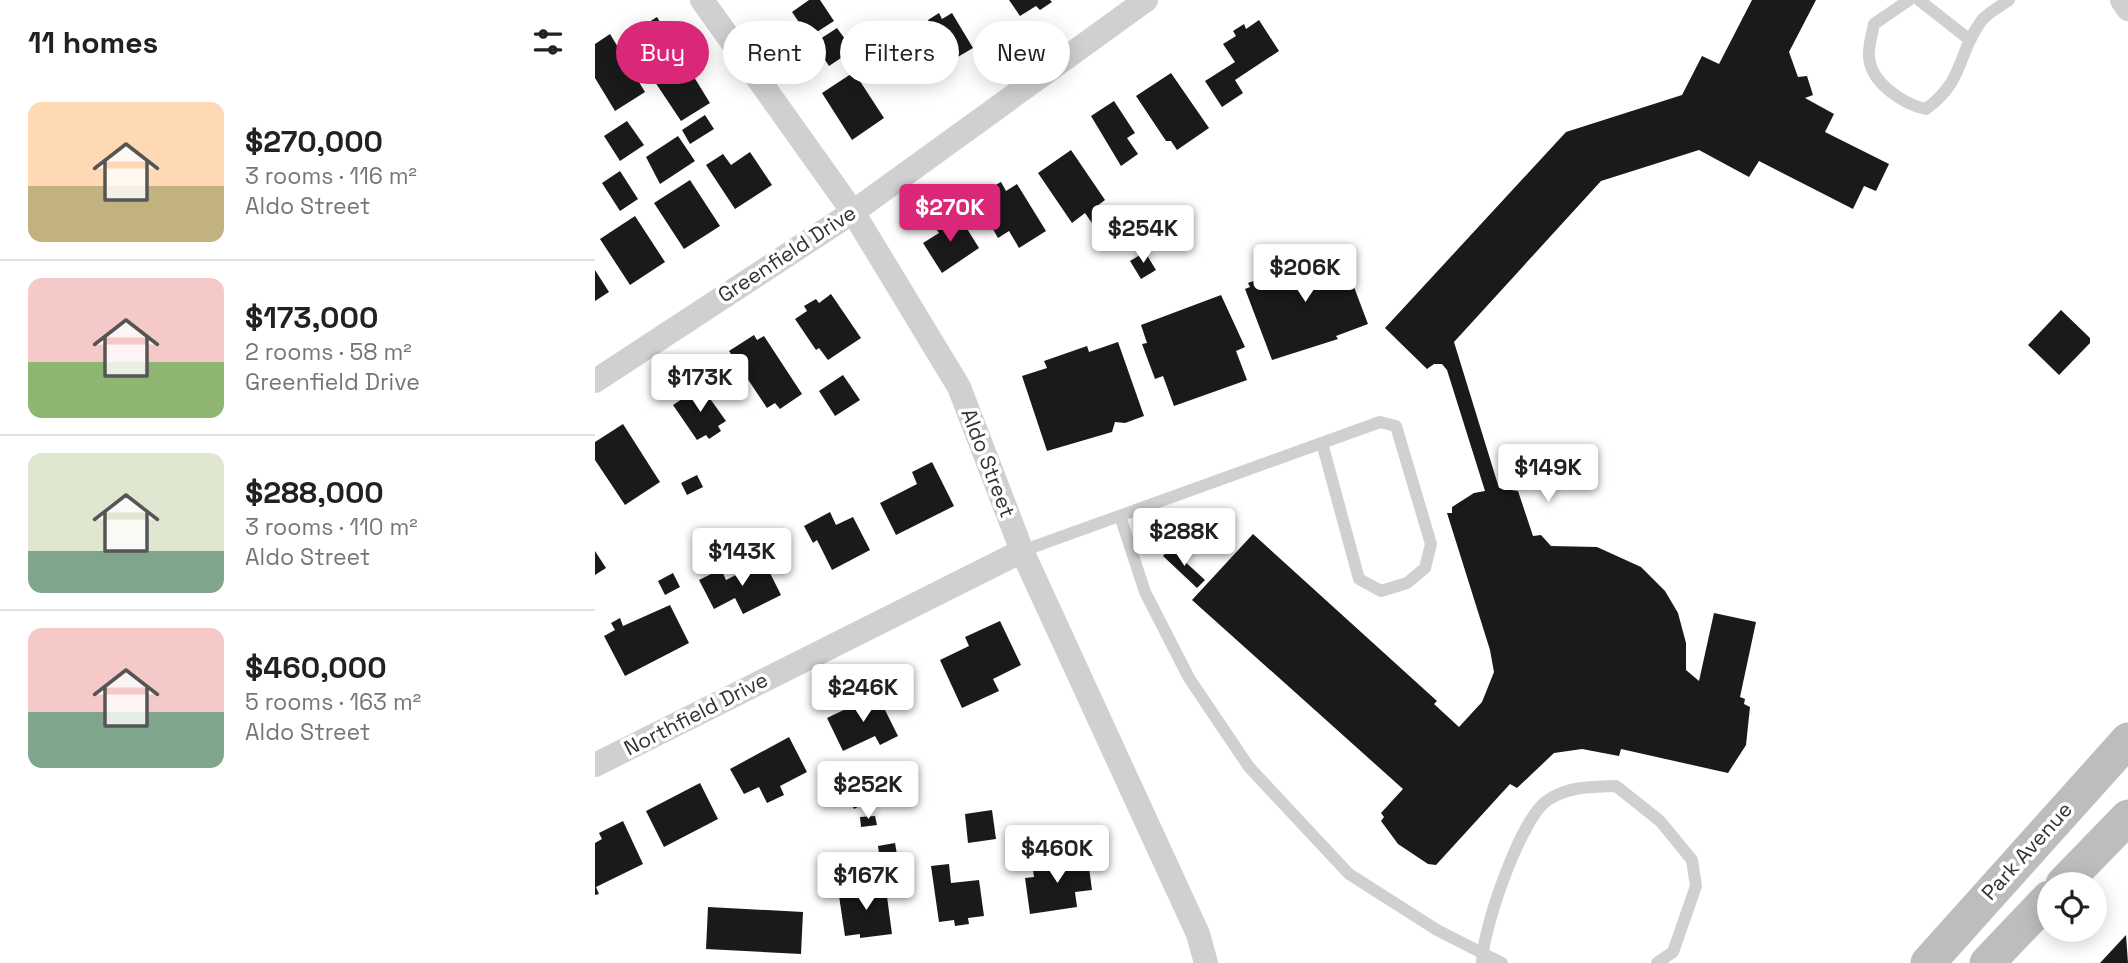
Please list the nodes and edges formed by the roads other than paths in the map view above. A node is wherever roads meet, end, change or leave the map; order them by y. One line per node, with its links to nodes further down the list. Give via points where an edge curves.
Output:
1 (702, 0): 9 (street, Aldo Street)
2 (1146, 0): 9 (street, Greenfield Drive)
3 (1909, 0): 8 (lane, via 1874,24 1869,59 1887,90 1908,106 1926,109 1942,97 1956,79)
4 (1919, 0): 8 (lane)
5 (2009, 0): 8 (lane, via 1984,18)
6 (2122, 0): 7 (street)
7 (2128, 9)
8 (1971, 40)
9 (853, 212): 10 (street, Greenfield Drive); 13 (street, Aldo Street, via 959,387)
10 (595, 381)
11 (1322, 443): 11 (lane, via 1380,422 1395,426 1431,544 1425,568 1407,583 1381,592 1359,579); 12 (lane)
12 (1120, 516): 13 (lane); 20 (lane, via 1145,592 1189,678 1249,767 1349,874)
13 (1022, 551): 15 (street, Northfield Drive); 21 (street, Aldo Street, via 1198,934)
14 (2128, 740): 16 (main road, Park Avenue)
15 (595, 765)
16 (2058, 815): 17 (main road); 24 (main road, Park Avenue)
17 (2123, 827): 18 (main road)
18 (2076, 872)
19 (2037, 911): 25 (main road)
20 (1478, 960): 22 (lane); 23 (lane, via 1520,838 1545,801 1571,788 1616,786 1660,821 1692,860 1696,886 1673,952)
21 (1206, 963)
22 (1502, 963)
23 (1657, 963)
24 (1928, 963)
25 (1987, 963)

